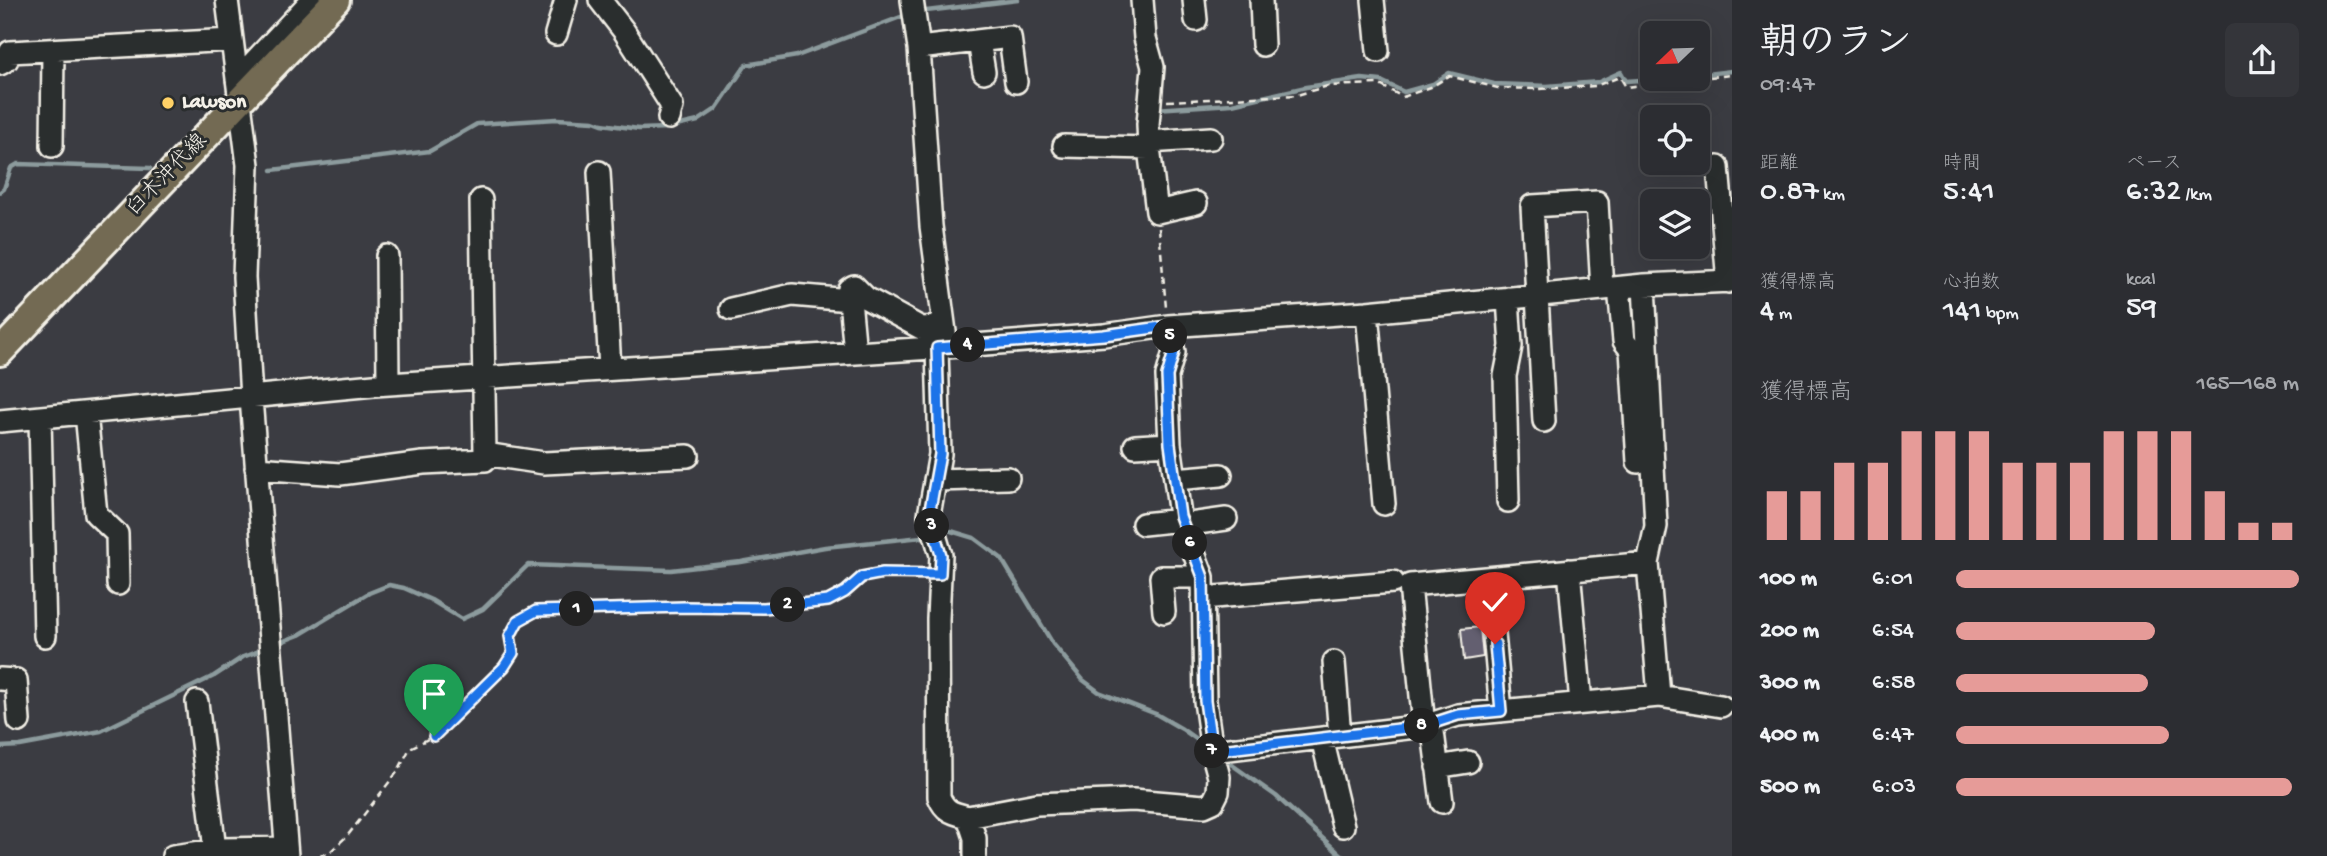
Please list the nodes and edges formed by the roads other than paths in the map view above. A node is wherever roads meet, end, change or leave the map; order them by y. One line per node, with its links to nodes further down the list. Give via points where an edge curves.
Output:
1 (227, 0): 11 (street)
2 (312, 0): 20 (street)
3 (336, 0): 20 (main road, 臼木沖代線)
4 (566, 0): 10 (street)
5 (600, 0): 21 (street, via 671,106)
6 (912, 0): 14 (street)
7 (1143, 0): 23 (street, via 1145,38 1153,67)
8 (1261, 0): 13 (street)
9 (1373, 0): 16 (street)
10 (556, 34)
11 (232, 40): 15 (street); 20 (street)
12 (979, 41): 14 (street); 18 (street); 19 (street, via 1010,37)
13 (1263, 45)
14 (919, 48): 40 (street)
15 (53, 50): 17 (street, via 10,52); 24 (street)
16 (1378, 51)
17 (0, 64)
18 (984, 72)
19 (1016, 82)
20 (239, 90): 41 (main road, 臼木沖代線); 46 (street, via 248,165 244,277)
21 (669, 118)
22 (1211, 138): 23 (street)
23 (1149, 145): 25 (street); 29 (street, via 1157,212)
24 (52, 146)
25 (1065, 146)
26 (1718, 167): 31 (street)
27 (599, 172): 43 (street)
28 (481, 200): 44 (street)
29 (1196, 203)
30 (387, 256): 45 (street)
31 (1730, 281): 32 (street)
32 (1644, 285): 33 (street); 66 (street, via 1656,526)
33 (1611, 288): 34 (street); 34 (street, via 1597,202 1532,206); 55 (street, via 1623,341 1631,350)
34 (1537, 296): 35 (street); 50 (street)
35 (1508, 298): 38 (street); 61 (street)
36 (850, 300): 37 (street, via 792,295); 40 (street, via 849,289 854,286 866,298); 42 (street)
37 (731, 309)
38 (1367, 312): 39 (street); 62 (street)
39 (1168, 326): 40 (street, via 1104,335); 51 (street, via 1174,352 1167,376)
40 (943, 341): 42 (street); 60 (street)
41 (0, 352)
42 (855, 353): 43 (street)
43 (610, 369): 44 (street)
44 (482, 378): 45 (street); 53 (street)
45 (388, 384): 46 (street)
46 (251, 398): 47 (street); 56 (street)
47 (86, 413): 48 (street); 71 (street, via 96,514 117,534)
48 (40, 418): 49 (street); 74 (street)
49 (0, 421)
50 (1544, 421)
51 (1170, 444): 52 (street); 59 (street)
52 (1135, 446)
53 (485, 454): 54 (street, via 544,463); 56 (street, via 485,460 340,474)
54 (688, 456)
55 (1638, 462)
56 (256, 468): 92 (street)
57 (1221, 475): 59 (street)
58 (1008, 478): 60 (street)
59 (1175, 479): 64 (street)
60 (935, 480): 89 (street, via 929,515 941,555 939,797 943,807)
61 (1508, 501)
62 (1384, 504)
63 (1226, 519): 64 (street)
64 (1182, 522): 65 (street); 68 (street)
65 (1143, 524)
66 (1648, 563): 67 (street); 77 (street)
67 (1569, 570): 69 (street); 79 (street)
68 (1203, 577): 72 (street); 73 (street, via 1161,577)
69 (1489, 578): 81 (street); 83 (street, via 1410,585)
70 (1393, 582): 72 (street)
71 (118, 584)
72 (1203, 598): 85 (street, via 1205,701)
73 (1164, 612)
74 (45, 636)
75 (1334, 662): 84 (street)
76 (0, 679): 82 (street, via 16,680)
77 (1659, 696): 79 (street); 80 (street)
78 (197, 702): 91 (street)
79 (1581, 703): 81 (street)
80 (1721, 706)
81 (1501, 711): 83 (street, via 1458,715)
82 (19, 721)
83 (1428, 725): 84 (street); 87 (street)
84 (1331, 737): 85 (street); 90 (street)
85 (1212, 751): 89 (street, via 1218,792 1213,802 1204,806 1133,800 1037,804)
86 (1468, 762): 87 (street)
87 (1437, 766): 88 (street)
88 (1442, 802)
89 (968, 817): 94 (street, via 975,838)
90 (1343, 826)
91 (215, 850): 92 (street); 93 (street)
92 (286, 852)
93 (173, 856)
94 (969, 856)

